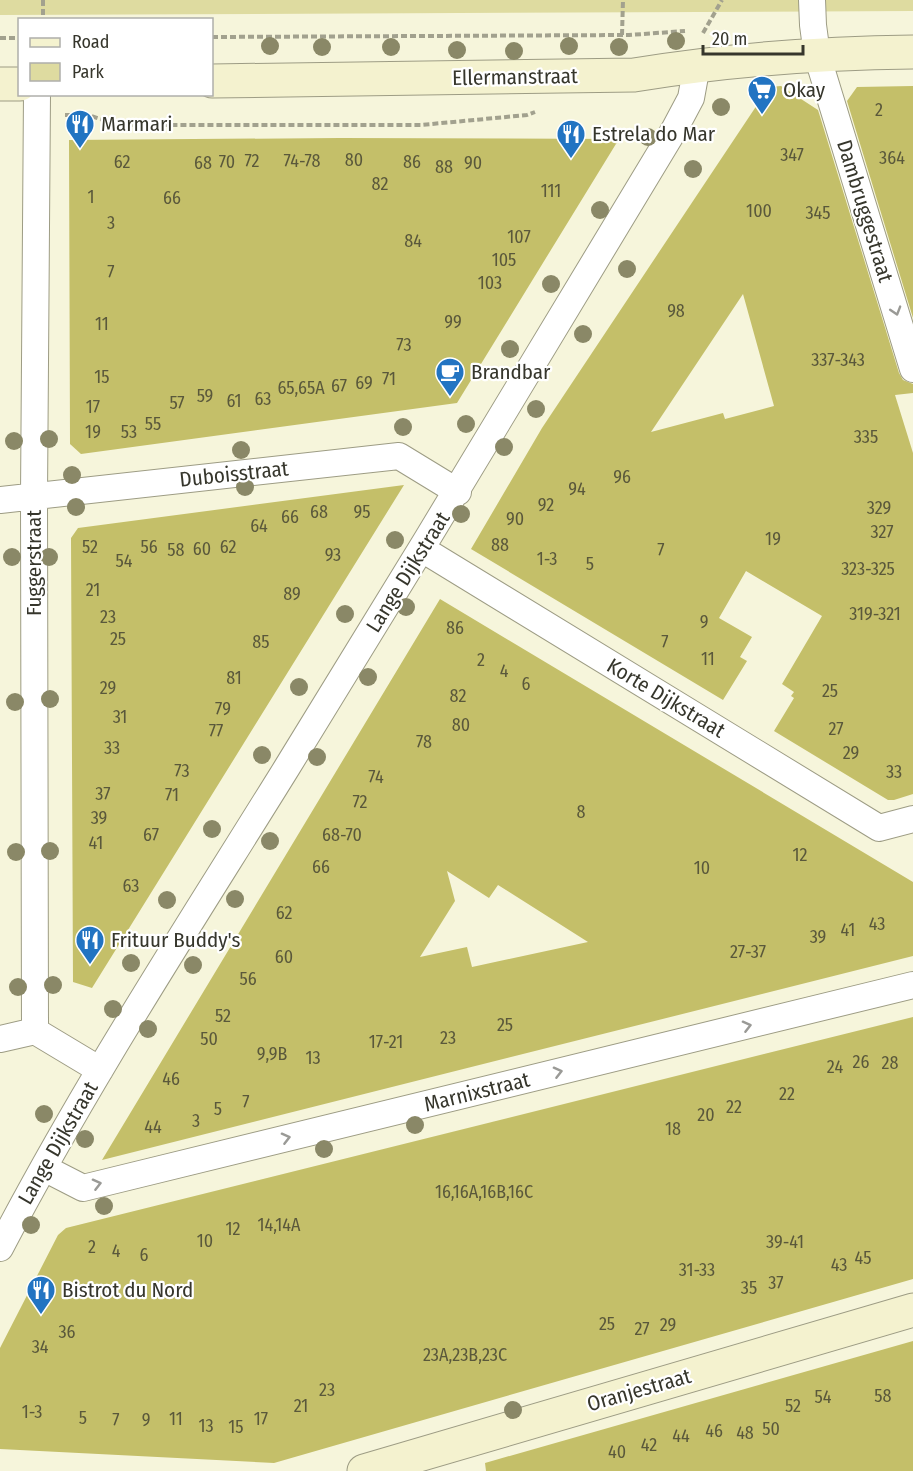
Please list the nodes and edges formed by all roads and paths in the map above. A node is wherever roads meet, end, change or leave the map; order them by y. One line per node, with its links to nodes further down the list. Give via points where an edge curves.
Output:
1 (43, 0): 5 (path)
2 (623, 0): 6 (path)
3 (722, 0): 6 (path, via 704,30)
4 (812, 0): 11 (street, Dambruggestraat)
5 (43, 18)
6 (622, 35): 7 (path)
7 (213, 37)
8 (0, 38): 9 (path)
9 (18, 38)
10 (913, 52): 11 (street, Ellermanstraat)
11 (817, 55): 12 (street, Ellermanstraat); 17 (street, Dambruggestraat, one-way to 17)
12 (697, 65): 13 (street, Ellermanstraat, via 634,75); 18 (street, Lange Dijkstraat, via 691,98 674,130)
13 (213, 81)
14 (0, 84): 15 (street)
15 (18, 84)
16 (37, 96): 19 (street, Fuggerstraat)
17 (913, 369)
18 (458, 492): 19 (street, Duboisstraat, via 399,456); 21 (street, Lange Dijkstraat)
19 (34, 496): 20 (street, Duboisstraat); 24 (street, Fuggerstraat)
20 (0, 500)
21 (422, 549): 22 (street, Korte Dijkstraat, via 879,828); 26 (street, Lange Dijkstraat)
22 (913, 819)
23 (913, 985): 27 (street, Marnixstraat, one-way to 23, via 83,1188)
24 (35, 1031): 25 (street); 26 (street, Lange Dijkstraat)
25 (0, 1039)
26 (100, 1070): 27 (street, Lange Dijkstraat)
27 (44, 1168): 28 (street, Lange Dijkstraat)
28 (0, 1248)
29 (913, 1310): 30 (street, Oranjestraat)
30 (364, 1471)

